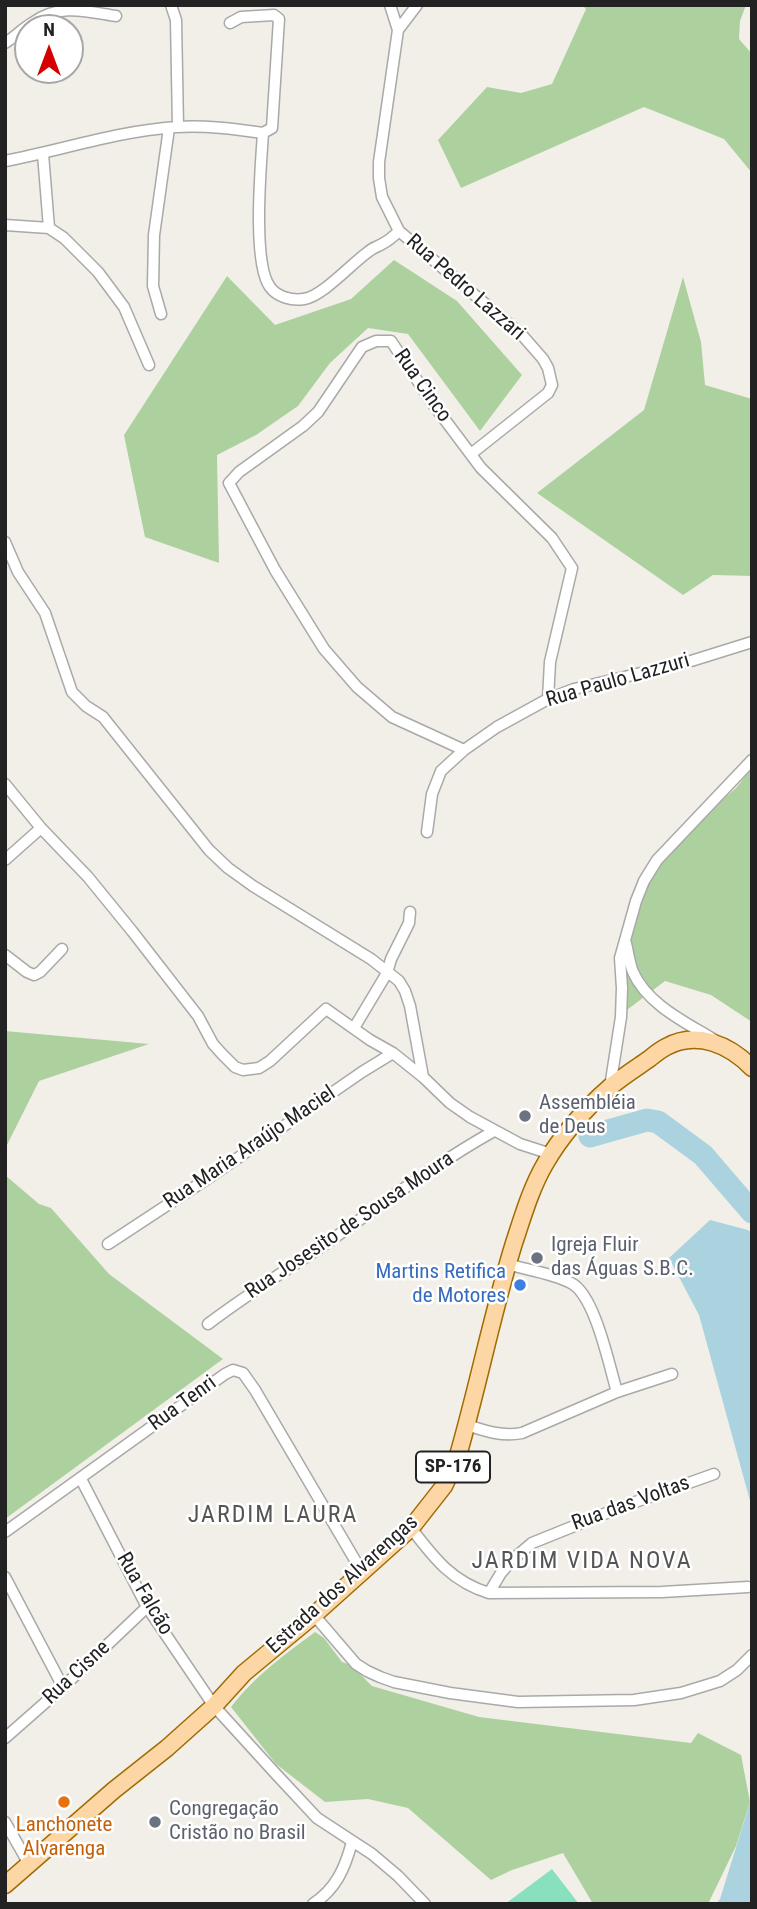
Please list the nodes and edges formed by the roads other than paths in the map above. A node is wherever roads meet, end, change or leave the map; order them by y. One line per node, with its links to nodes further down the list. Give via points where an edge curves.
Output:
1 (171, 5): 8 (street, via 176,20)
2 (390, 5): 6 (street)
3 (417, 5): 6 (street)
4 (116, 16): 7 (street, via 60,10)
5 (230, 23): 9 (street, via 241,17 274,15 279,19 272,128)
6 (398, 30): 14 (street, Rua Pedro Lazzari, via 379,178 382,197)
7 (5, 43)
8 (174, 127): 9 (street); 10 (street); 15 (street, via 154,236 153,286)
9 (263, 133): 14 (street, via 261,253 269,287 280,295 306,299 318,293)
10 (43, 154): 11 (street); 13 (street)
11 (5, 162)
12 (5, 225): 13 (street)
13 (49, 228): 16 (street, via 98,272 124,307)
14 (399, 231): 17 (street, Rua Pedro Lazzari, via 522,335 543,359 551,377 548,393)
15 (160, 314)
16 (149, 365)
17 (471, 454): 20 (street, Rua Cinco, via 552,538 572,568 550,662); 21 (street, Rua Cinco, via 391,341 376,341 362,347 318,412 229,483 324,649 357,687 392,717)
18 (5, 542): 31 (street, via 45,613 72,692 103,717 209,850 253,886)
19 (752, 642): 20 (street, Rua Paulo Lazzuri)
20 (548, 699): 21 (street, Rua Paulo Lazzuri)
21 (464, 750): 25 (street, Rua Paulo Lazzuri, via 441,771 430,802)
22 (752, 760): 28 (street, via 657,860 644,881)
23 (5, 785): 24 (street)
24 (41, 828): 26 (street); 32 (street, via 132,931 198,1016 213,1044 235,1067 259,1068 270,1061 326,1009)
25 (427, 832)
26 (5, 860)
27 (410, 912): 31 (street)
28 (625, 939): 33 (street, via 643,989); 37 (street, via 620,958 621,1017)
29 (62, 949): 30 (street, via 34,975)
30 (5, 955)
31 (387, 973): 32 (street); 36 (street, via 405,991)
32 (354, 1028): 34 (street)
33 (719, 1043): 35 (main road); 37 (main road, Estrada dos Alvarengas / SP-176, via 681,1041 666,1047)
34 (393, 1053): 36 (street); 40 (street, Rua Maria Araújo Maciel)
35 (752, 1068)
36 (423, 1077): 38 (street, via 450,1103)
37 (610, 1087): 39 (main road, Estrada dos Alvarengas / SP-176)
38 (495, 1132): 39 (street); 42 (street, Rua Josesito de Sousa Moura, via 449,1158)
39 (551, 1154): 41 (main road, Estrada dos Alvarengas / SP-176, via 530,1195)
40 (108, 1244)
41 (507, 1264): 44 (street, via 573,1283 581,1291 594,1316); 45 (main road, Estrada dos Alvarengas / SP-176)
42 (208, 1324)
43 (673, 1374): 44 (street)
44 (617, 1392): 45 (street, via 514,1435)
45 (467, 1425): 48 (main road, Estrada dos Alvarengas / SP-176, via 444,1486)
46 (714, 1474): 53 (street, Rua das Voltas, via 532,1543 507,1566)
47 (81, 1479): 49 (street, Rua Tenri); 50 (street, Rua Tenri, via 225,1374 238,1371 255,1390); 54 (street, Rua Falcão)
48 (411, 1528): 50 (main road, Estrada dos Alvarengas / SP-176); 53 (street, via 454,1577)
49 (5, 1532)
50 (362, 1572): 55 (main road, Estrada dos Alvarengas / SP-176)
51 (5, 1577): 57 (street)
52 (748, 1587): 53 (street)
53 (489, 1593)
54 (147, 1607): 57 (street, Rua Cisne); 58 (street, Rua Falcão)
55 (314, 1615): 56 (street, via 366,1671 394,1682 481,1699 634,1700 681,1693 720,1681); 58 (main road, Estrada dos Alvarengas / SP-176, via 244,1673)
56 (752, 1656)
57 (63, 1687): 59 (street, Rua Cisne)
58 (214, 1706): 61 (street, Rua Falcão, via 317,1818); 62 (main road, Estrada dos Alvarengas / SP-176)
59 (5, 1738)
60 (5, 1822): 62 (street)
61 (352, 1842): 64 (street, via 340,1877); 65 (street, Rua Falcão, via 372,1854)
62 (29, 1864): 63 (main road, Estrada dos Alvarengas / SP-176)
63 (5, 1885)
64 (313, 1904)
65 (425, 1904)

